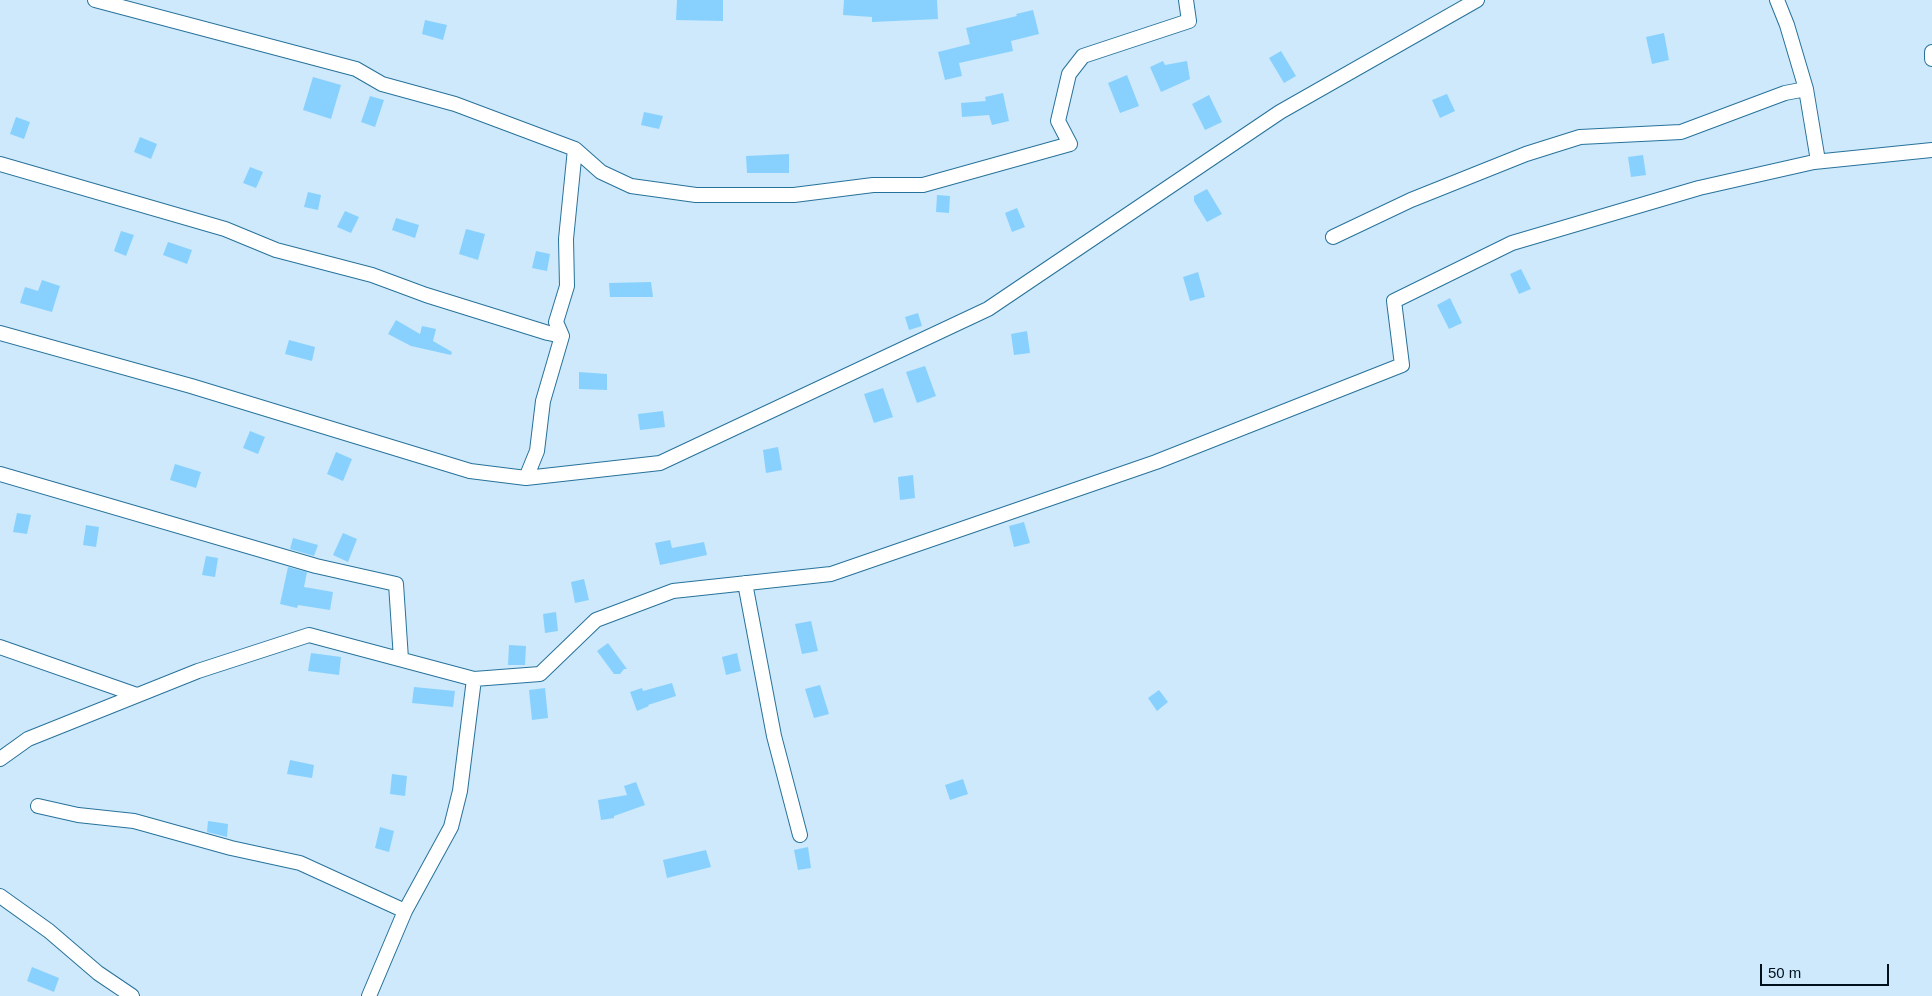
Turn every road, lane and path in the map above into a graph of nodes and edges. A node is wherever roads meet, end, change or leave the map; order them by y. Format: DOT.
graph roads {
  1 [pos="1186,0"];
  2 [pos="1477,0"];
  3 [pos="1777,0"];
  4 [pos="99,1"];
  5 [pos="1932,52"];
  6 [pos="1932,59"];
  7 [pos="1806,89"];
  8 [pos="575,149"];
  9 [pos="1932,150"];
  10 [pos="1818,161"];
  11 [pos="0,164"];
  12 [pos="1333,237"];
  13 [pos="0,332"];
  14 [pos="562,336"];
  15 [pos="0,474"];
  16 [pos="526,478"];
  17 [pos="745,583"];
  18 [pos="0,647"];
  19 [pos="401,660"];
  20 [pos="474,679"];
  21 [pos="137,695"];
  22 [pos="0,759"];
  23 [pos="38,806"];
  24 [pos="800,835"];
  25 [pos="0,896"];
  26 [pos="405,911"];
  27 [pos="132,996"];
  28 [pos="369,996"];
  1 -- 8 [label="street"];
  2 -- 16 [label="street"];
  3 -- 7 [label="street"];
  4 -- 8 [label="street"];
  5 -- 6 [label="street"];
  7 -- 10 [label="street"];
  7 -- 12 [label="street"];
  8 -- 14 [label="street"];
  9 -- 10 [label="street"];
  10 -- 17 [label="street"];
  11 -- 14 [label="street"];
  13 -- 16 [label="street"];
  14 -- 16 [label="street"];
  15 -- 19 [label="street"];
  17 -- 20 [label="street"];
  17 -- 24 [label="street"];
  18 -- 21 [label="street"];
  19 -- 20 [label="street"];
  19 -- 21 [label="street"];
  20 -- 26 [label="street"];
  21 -- 22 [label="street"];
  23 -- 26 [label="street"];
  25 -- 27 [label="street"];
  26 -- 28 [label="street"];
}
